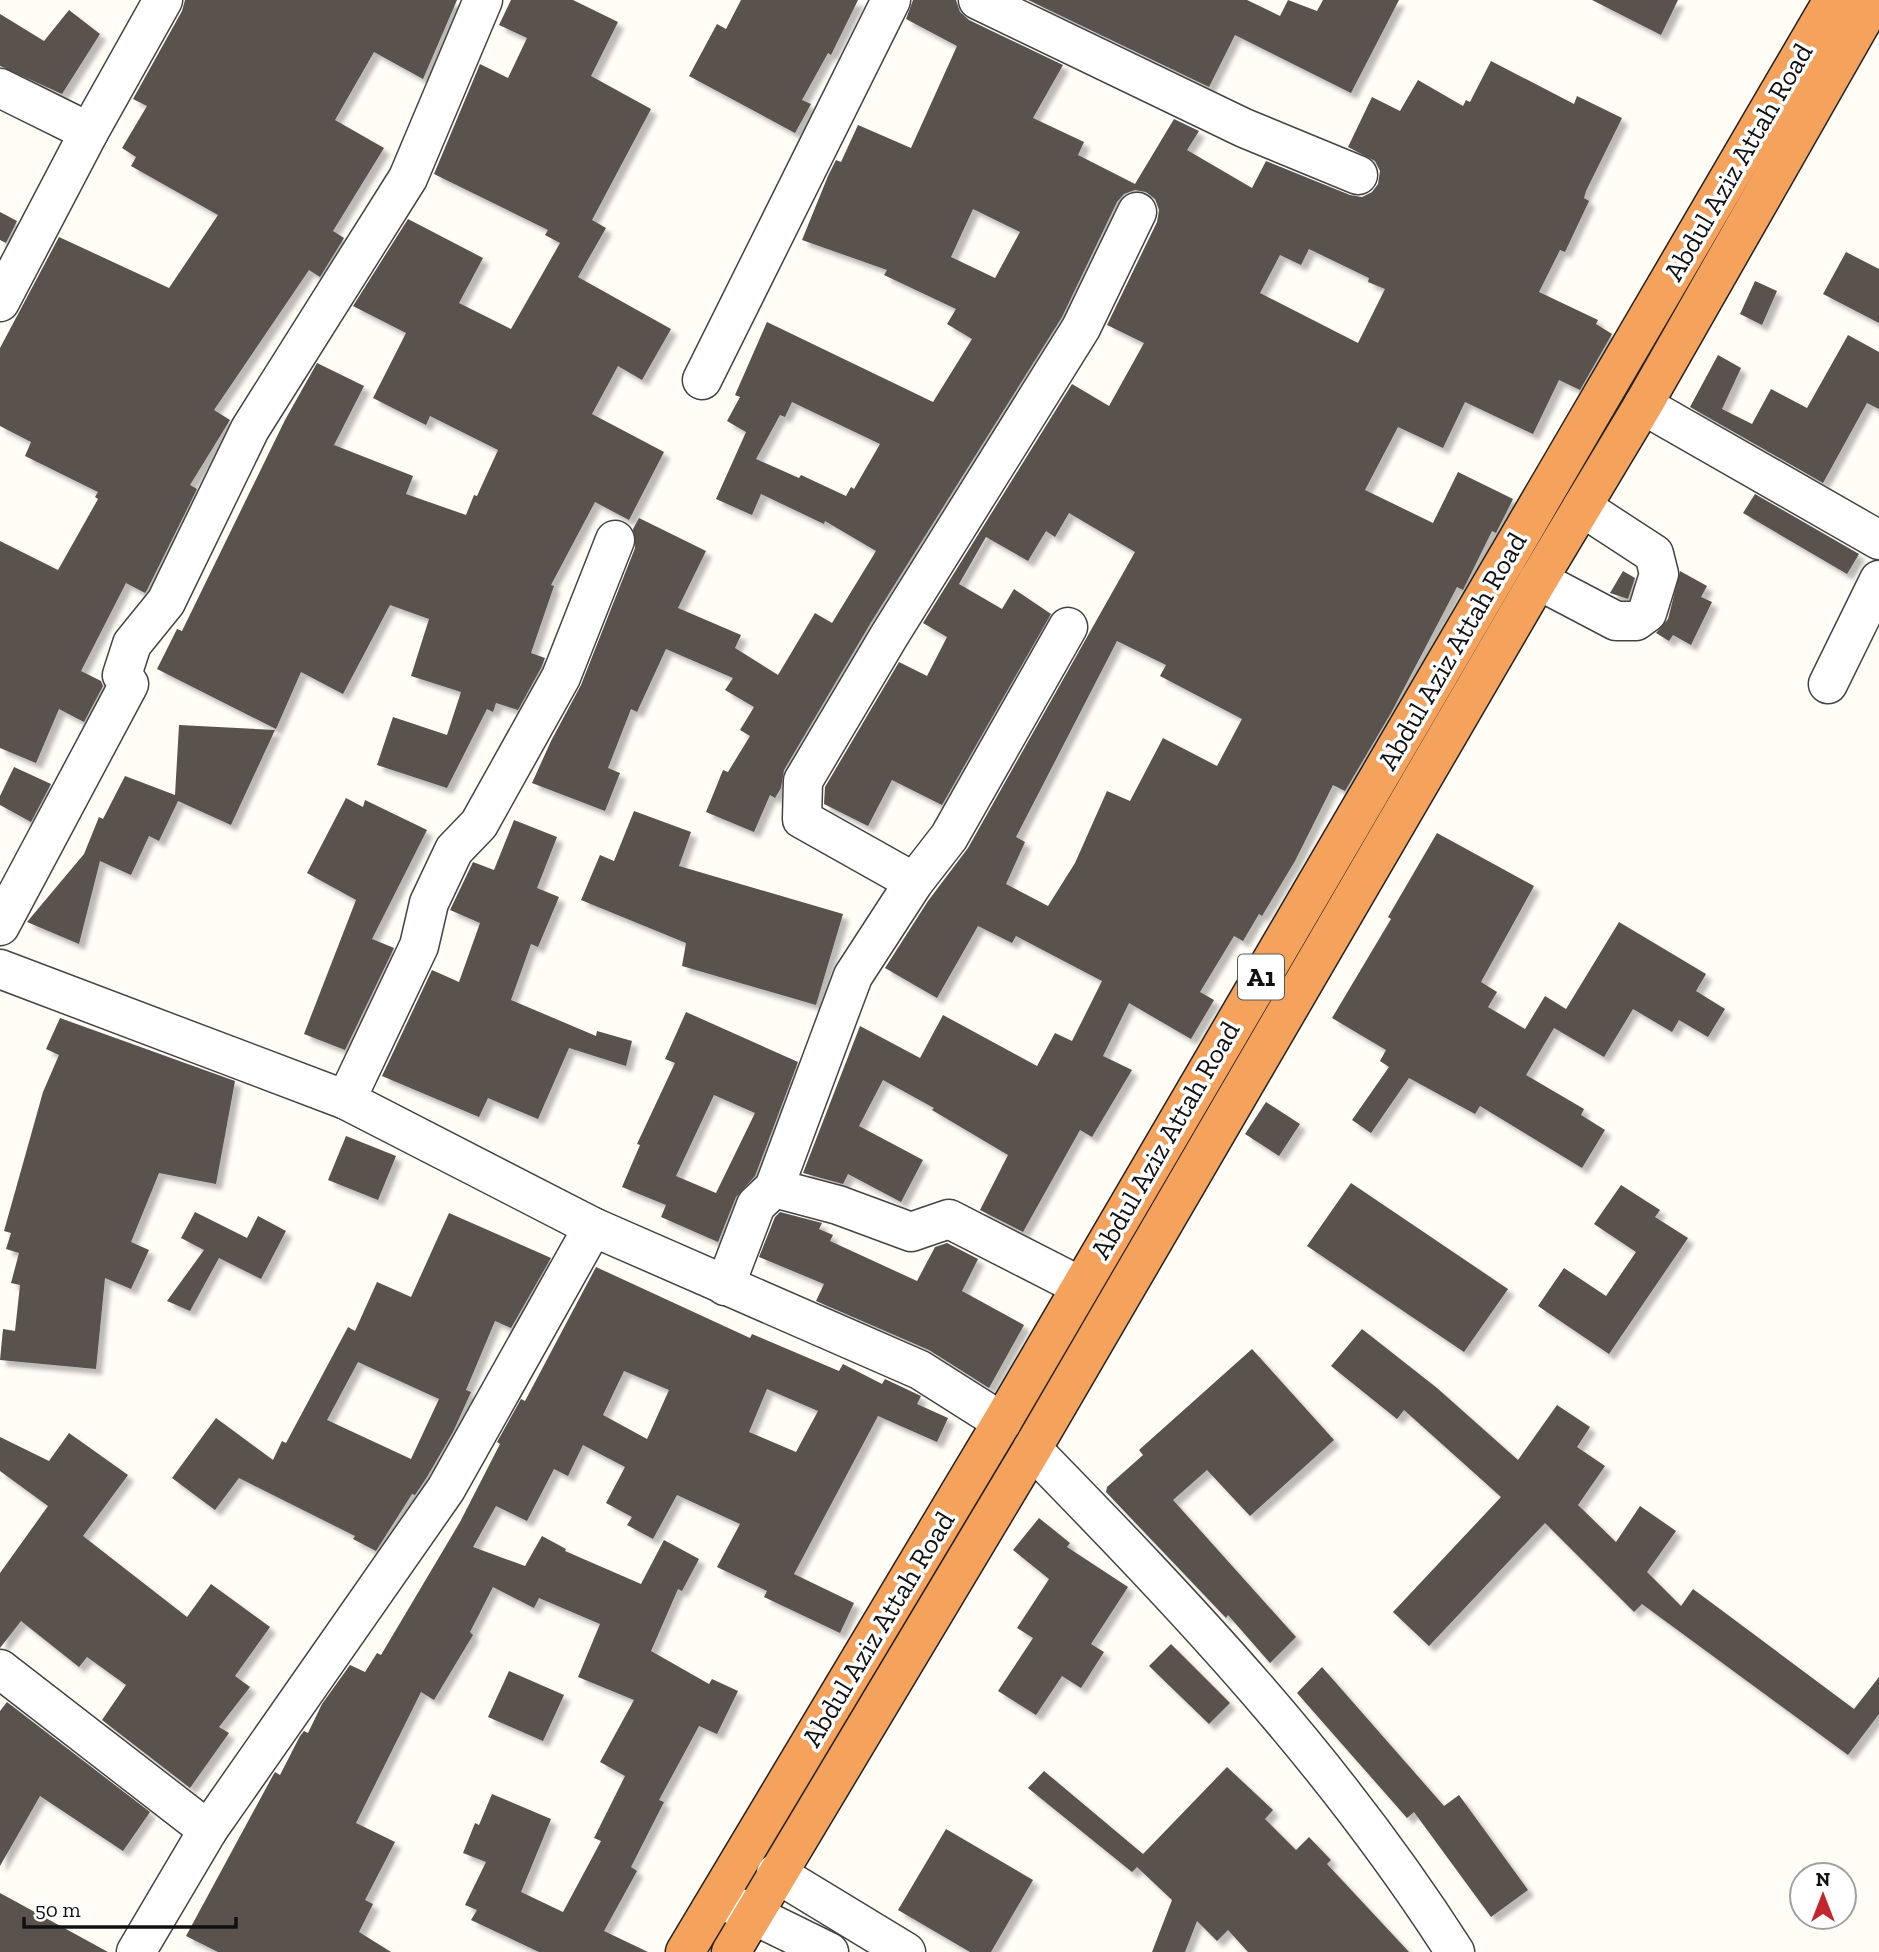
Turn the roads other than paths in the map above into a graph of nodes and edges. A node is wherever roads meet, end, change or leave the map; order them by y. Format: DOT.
graph roads {
  1 [pos="483,0"];
  2 [pos="891,0"];
  3 [pos="978,0"];
  4 [pos="1833,0"];
  5 [pos="1874,0"];
  6 [pos="159,1"];
  7 [pos="0,88"];
  8 [pos="89,132"];
  9 [pos="1359,175"];
  10 [pos="1137,212"];
  11 [pos="0,302"];
  12 [pos="702,380"];
  13 [pos="1643,405"];
  14 [pos="1581,507"];
  15 [pos="615,540"];
  16 [pos="1879,540"];
  17 [pos="1538,580"];
  18 [pos="1879,580"];
  19 [pos="1068,627"];
  20 [pos="1828,684"];
  21 [pos="914,882"];
  22 [pos="0,926"];
  23 [pos="0,969"];
  24 [pos="346,1100"];
  25 [pos="774,1188"];
  26 [pos="593,1227"];
  27 [pos="725,1286"];
  28 [pos="1080,1286"];
  29 [pos="1002,1422"];
  30 [pos="1032,1449"];
  31 [pos="0,1670"];
  32 [pos="208,1830"];
  33 [pos="776,1873"];
  34 [pos="718,1897"];
  35 [pos="752,1915"];
  36 [pos="136,1952"];
  37 [pos="685,1952"];
  38 [pos="731,1952"];
  39 [pos="829,1952"];
  40 [pos="906,1952"];
  41 [pos="1455,1952"];
  1 -- 22 [label="street"];
  2 -- 12 [label="street"];
  3 -- 9 [label="street"];
  4 -- 28 [label="highway, Abdul Aziz Attah Road / A1"];
  5 -- 13 [label="highway, Abdul Aziz Attah Road / A1"];
  6 -- 8 [label="street"];
  7 -- 8 [label="street"];
  8 -- 11 [label="street"];
  10 -- 21 [label="street"];
  13 -- 14 [label="highway, Abdul Aziz Attah Road / A1"];
  13 -- 16 [label="street"];
  14 -- 17 [label="highway, Abdul Aziz Attah Road / A1"];
  14 -- 17 [label="street"];
  15 -- 24 [label="street"];
  17 -- 30 [label="highway, Abdul Aziz Attah Road / A1"];
  18 -- 20 [label="street"];
  19 -- 21 [label="street"];
  21 -- 25 [label="street"];
  23 -- 24 [label="street"];
  24 -- 26 [label="street"];
  25 -- 27 [label="street"];
  25 -- 28 [label="street"];
  26 -- 27 [label="street"];
  26 -- 32 [label="street"];
  27 -- 29 [label="street"];
  28 -- 29 [label="highway, Abdul Aziz Attah Road / A1"];
  29 -- 34 [label="highway, Abdul Aziz Attah Road / A1"];
  30 -- 33 [label="highway, Abdul Aziz Attah Road / A1"];
  30 -- 41 [label="street"];
  31 -- 32 [label="street"];
  32 -- 36 [label="street"];
  33 -- 35 [label="highway, Abdul Aziz Attah Road / A1"];
  33 -- 40 [label="street"];
  34 -- 35 [label="street"];
  34 -- 37 [label="highway, Abdul Aziz Attah Road / A1"];
  35 -- 38 [label="highway, Abdul Aziz Attah Road / A1"];
  35 -- 39 [label="street"];
}
